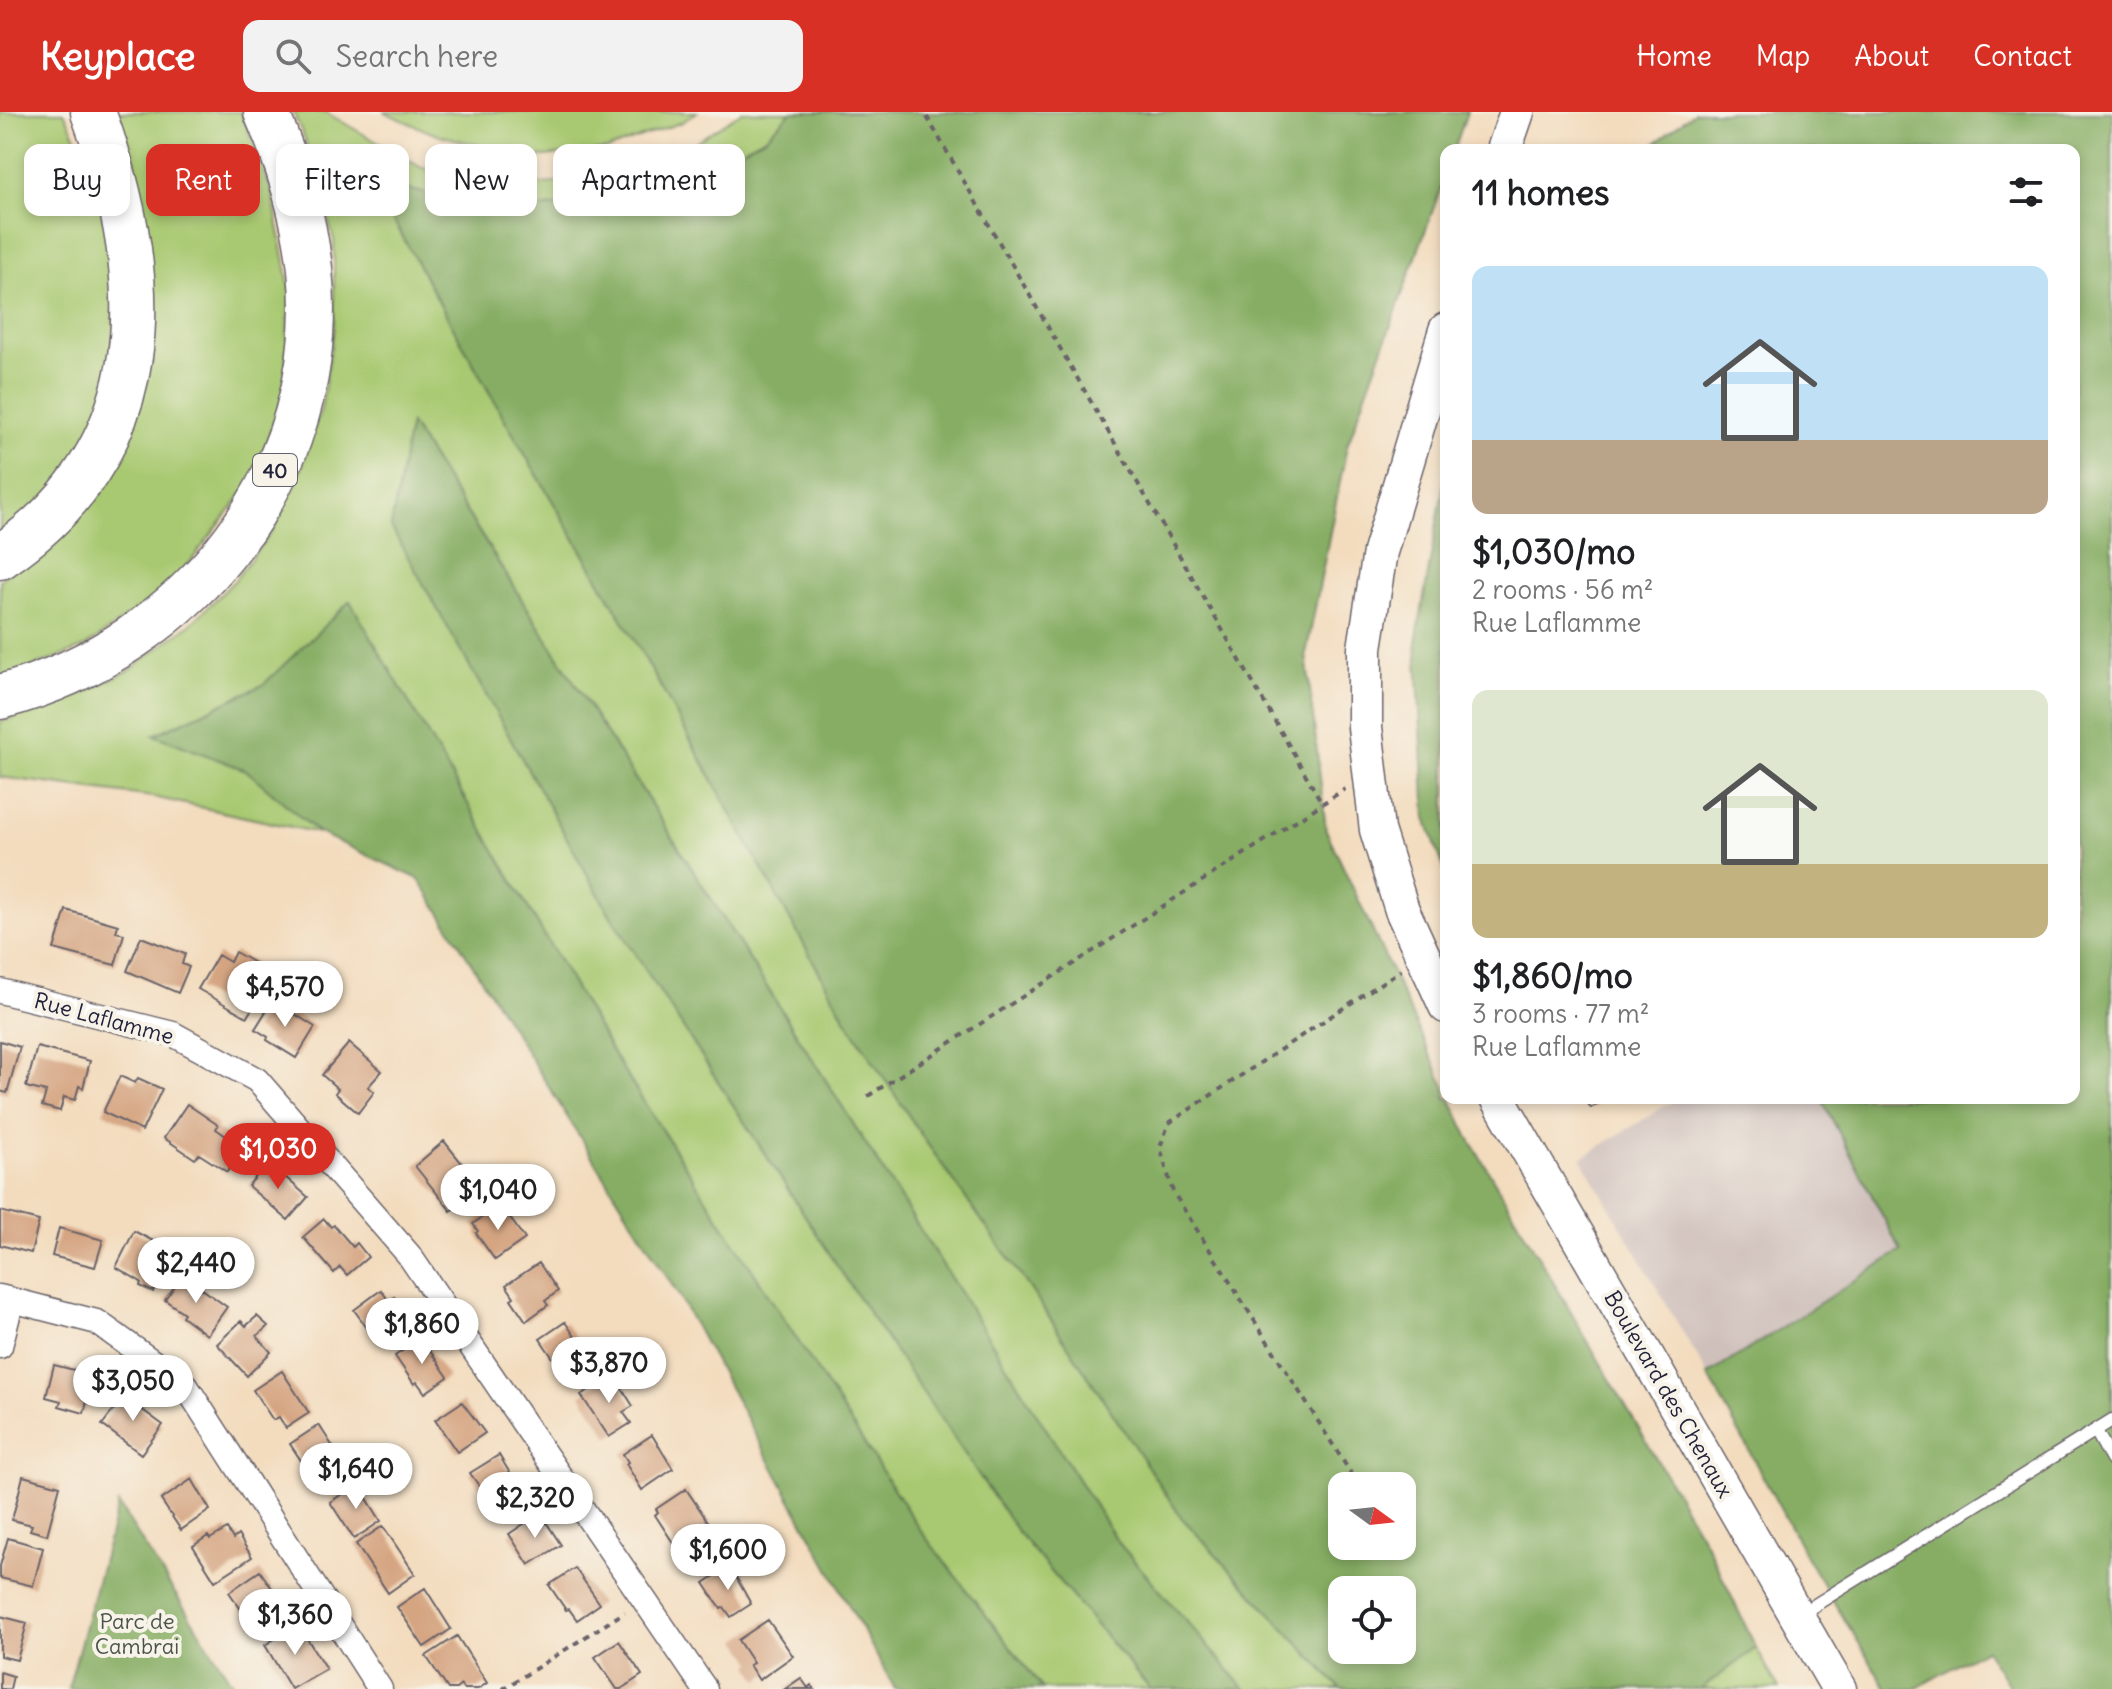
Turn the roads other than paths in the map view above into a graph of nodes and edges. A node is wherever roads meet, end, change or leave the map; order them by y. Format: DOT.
graph roads {
  1 [pos="93,112"];
  2 [pos="266,112"];
  3 [pos="1517,112"];
  4 [pos="1506,144"];
  5 [pos="1440,350"];
  6 [pos="0,557"];
  7 [pos="0,697"];
  8 [pos="0,991"];
  9 [pos="1440,993"];
  10 [pos="1501,1104"];
  11 [pos="6,1299"];
  12 [pos="0,1346"];
  13 [pos="2112,1420"];
  14 [pos="2096,1431"];
  15 [pos="2112,1460"];
  16 [pos="1797,1616"];
  17 [pos="380,1689"];
  18 [pos="705,1689"];
  19 [pos="1839,1689"];
  1 -- 6 [label="highway"];
  2 -- 7 [label="highway, 40"];
  3 -- 4 [label="main road"];
  5 -- 9 [label="main road"];
  8 -- 18 [label="street, Rue Laflamme"];
  10 -- 16 [label="main road, Boulevard des Chenaux"];
  11 -- 12 [label="street"];
  11 -- 17 [label="street"];
  13 -- 14 [label="lane"];
  14 -- 15 [label="lane"];
  14 -- 16 [label="lane"];
  16 -- 19 [label="main road, Boulevard des Chenaux"];
}
